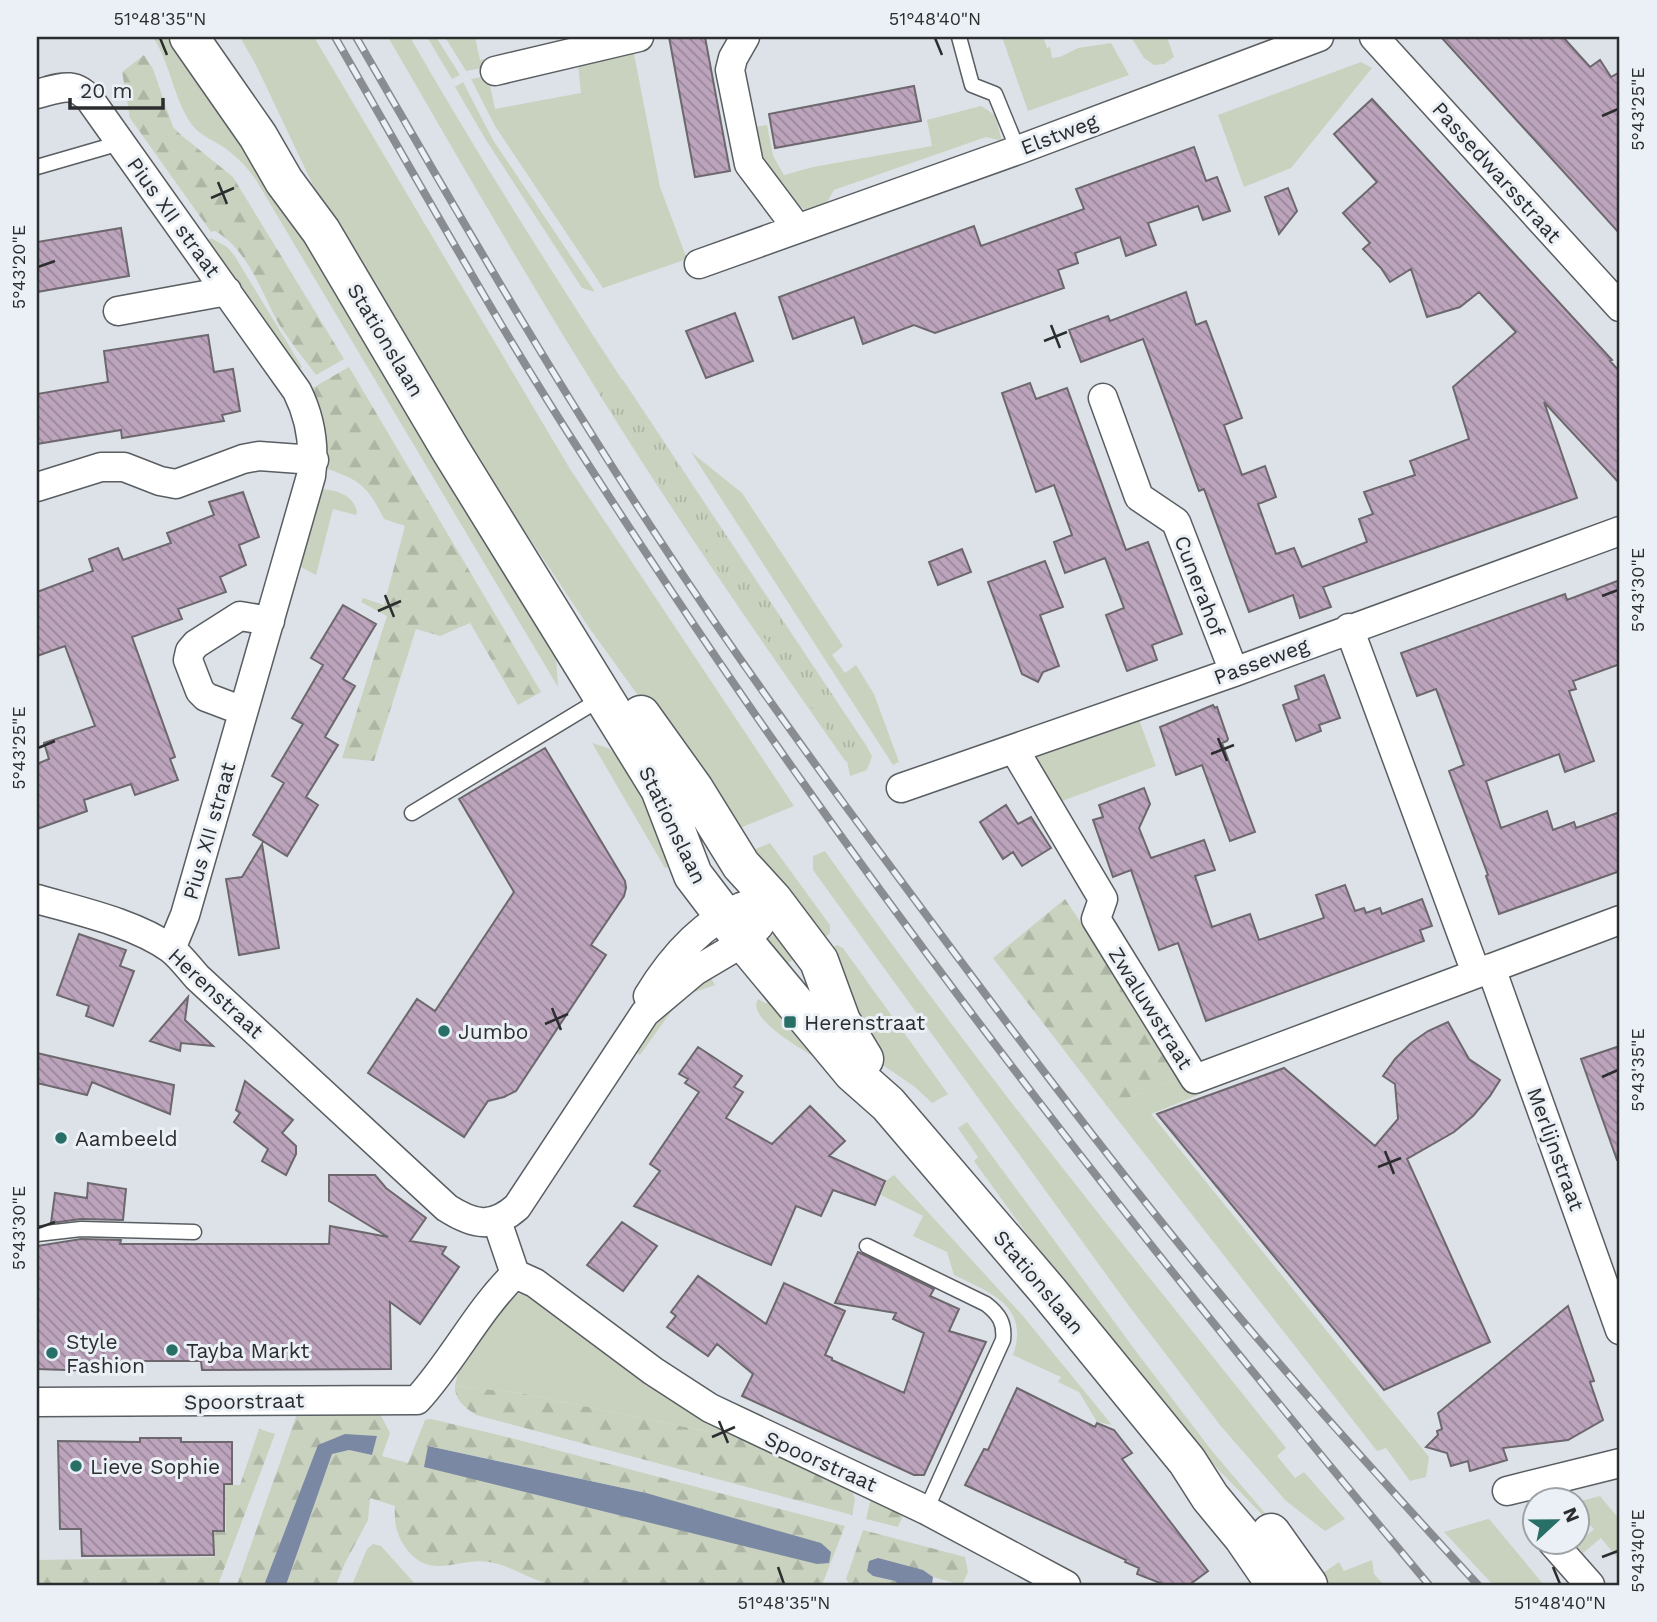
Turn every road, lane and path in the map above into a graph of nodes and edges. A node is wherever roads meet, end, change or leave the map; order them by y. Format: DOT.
graph roads {
  1 [pos="189,37"];
  2 [pos="217,37"];
  3 [pos="639,37"];
  4 [pos="744,37"];
  5 [pos="959,37"];
  6 [pos="1319,37"];
  7 [pos="1374,37"];
  8 [pos="495,71"];
  9 [pos="37,94"];
  10 [pos="120,143"];
  11 [pos="1018,150"];
  12 [pos="37,167"];
  13 [pos="797,228"];
  14 [pos="321,231"];
  15 [pos="699,264"];
  16 [pos="227,291"];
  17 [pos="1620,307"];
  18 [pos="118,311"];
  19 [pos="1103,398"];
  20 [pos="450,449"];
  21 [pos="314,460"];
  22 [pos="37,487"];
  23 [pos="1620,531"];
  24 [pos="270,621"];
  25 [pos="1349,628"];
  26 [pos="1234,672"];
  27 [pos="602,698"];
  28 [pos="243,711"];
  29 [pos="1014,749"];
  30 [pos="901,788"];
  31 [pos="411,813"];
  32 [pos="37,899"];
  33 [pos="773,900"];
  34 [pos="1620,920"];
  35 [pos="734,929"];
  36 [pos="171,949"];
  37 [pos="1484,971"];
  38 [pos="888,1104"];
  39 [pos="497,1221"];
  40 [pos="194,1231"];
  41 [pos="37,1234"];
  42 [pos="867,1246"];
  43 [pos="515,1274"];
  44 [pos="1620,1330"];
  45 [pos="37,1402"];
  46 [pos="1187,1461"];
  47 [pos="1620,1463"];
  48 [pos="1544,1486"];
  49 [pos="926,1510"];
  50 [pos="1564,1556"];
  51 [pos="1066,1585"];
  52 [pos="1276,1585"];
  53 [pos="1308,1585"];
  54 [pos="1590,1585"];
  1 -- 14 [label="street, Stationslaan"];
  2 -- 14 [label="street, Stationslaan"];
  3 -- 8 [label="street"];
  4 -- 13 [label="street"];
  5 -- 11 [label="lane"];
  6 -- 11 [label="street, Elstweg"];
  7 -- 17 [label="street, Passedwarsstraat"];
  9 -- 10 [label="street, Pius XII straat"];
  10 -- 12 [label="lane, Pius XII straat"];
  10 -- 16 [label="street, Pius XII straat"];
  11 -- 13 [label="street, Elstweg"];
  13 -- 15 [label="street, Elstweg"];
  14 -- 20 [label="street, Stationslaan"];
  16 -- 18 [label="street, Pius XII straat"];
  16 -- 21 [label="street, Pius XII straat"];
  19 -- 26 [label="street, Cunerahof"];
  20 -- 27 [label="street, Stationslaan"];
  20 -- 33 [label="street, Stationslaan"];
  21 -- 22 [label="street"];
  21 -- 24 [label="street, Pius XII straat"];
  23 -- 25 [label="street, Passeweg"];
  24 -- 28 [label="street, Pius XII straat"];
  24 -- 28 [label="street"];
  25 -- 26 [label="street, Passeweg"];
  25 -- 37 [label="street"];
  26 -- 29 [label="street, Passeweg"];
  27 -- 31 [label="lane"];
  27 -- 35 [label="street, Stationslaan"];
  28 -- 36 [label="street, Pius XII straat"];
  29 -- 30 [label="street, Passeweg"];
  29 -- 37 [label="street, Zwaluwstraat"];
  32 -- 36 [label="street, Herenstraat"];
  33 -- 35 [label="street"];
  33 -- 38 [label="street, Stationslaan"];
  34 -- 37 [label="street, Zwaluwstraat"];
  35 -- 38 [label="street, Stationslaan"];
  35 -- 39 [label="street"];
  36 -- 39 [label="street, Herenstraat"];
  37 -- 44 [label="street, Merlijnstraat"];
  38 -- 46 [label="street, Stationslaan"];
  39 -- 43 [label="street"];
  40 -- 41 [label="lane"];
  42 -- 49 [label="lane"];
  43 -- 45 [label="street, Spoorstraat"];
  43 -- 49 [label="street, Spoorstraat"];
  46 -- 52 [label="street, Stationslaan"];
  46 -- 53 [label="street, Stationslaan"];
  47 -- 48 [label="street"];
  49 -- 51 [label="street, Spoorstraat"];
  50 -- 54 [label="street"];
}
